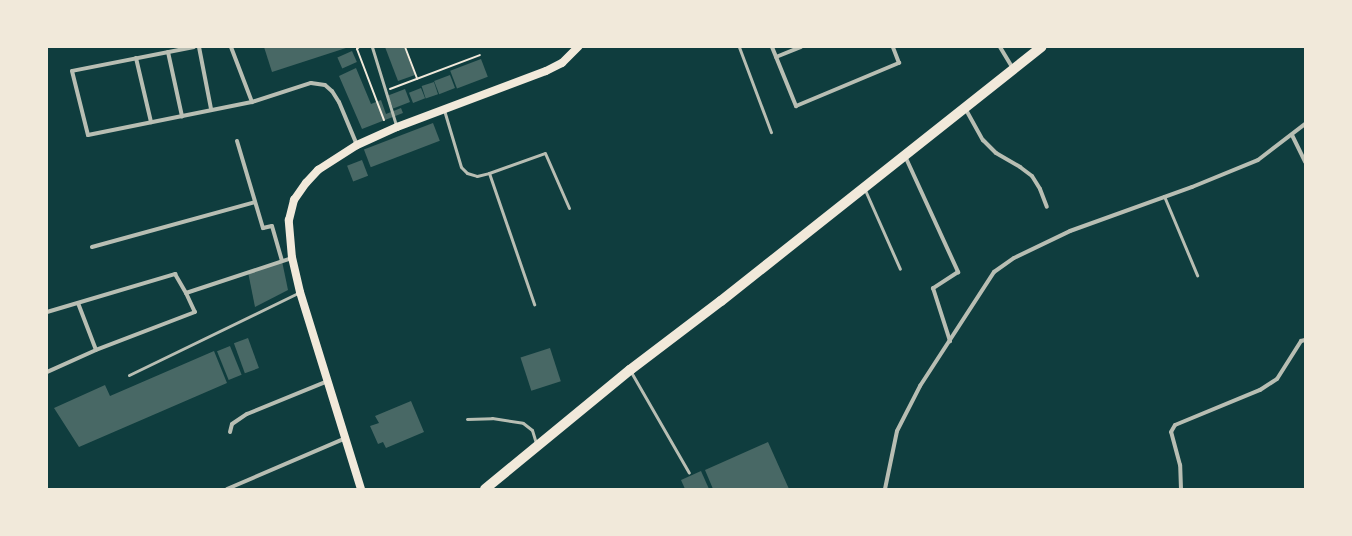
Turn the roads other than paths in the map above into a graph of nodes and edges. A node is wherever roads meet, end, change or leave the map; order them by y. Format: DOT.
graph roads {
  1 [pos="194,47"];
  2 [pos="199,47"];
  3 [pos="231,47"];
  4 [pos="372,47"];
  5 [pos="578,47"];
  6 [pos="739,47"];
  7 [pos="772,47"];
  8 [pos="801,47"];
  9 [pos="893,47"];
  10 [pos="1000,47"];
  11 [pos="1041,47"];
  12 [pos="168,52"];
  13 [pos="776,57"];
  14 [pos="136,58"];
  15 [pos="1013,69"];
  16 [pos="252,102"];
  17 [pos="965,108"];
  18 [pos="211,109"];
  19 [pos="443,109"];
  20 [pos="182,116"];
  21 [pos="151,122"];
  22 [pos="1305,124"];
  23 [pos="397,126"];
  24 [pos="771,132"];
  25 [pos="1292,134"];
  26 [pos="237,141"];
  27 [pos="357,145"];
  28 [pos="905,155"];
  29 [pos="1305,162"];
  30 [pos="489,173"];
  31 [pos="864,188"];
  32 [pos="1164,196"];
  33 [pos="255,202"];
  34 [pos="1047,207"];
  35 [pos="569,208"];
  36 [pos="92,247"];
  37 [pos="292,258"];
  38 [pos="282,261"];
  39 [pos="900,269"];
  40 [pos="1197,275"];
  41 [pos="300,292"];
  42 [pos="186,293"];
  43 [pos="78,303"];
  44 [pos="534,304"];
  45 [pos="47,312"];
  46 [pos="1305,340"];
  47 [pos="950,341"];
  48 [pos="96,350"];
  49 [pos="630,370"];
  50 [pos="47,372"];
  51 [pos="128,375"];
  52 [pos="328,381"];
  53 [pos="467,419"];
  54 [pos="230,432"];
  55 [pos="346,438"];
  56 [pos="537,447"];
  57 [pos="688,473"];
  58 [pos="227,489"];
  59 [pos="361,489"];
  60 [pos="485,489"];
  61 [pos="885,489"];
  62 [pos="1181,489"];
  1 -- 12 [label="street"];
  2 -- 18 [label="street"];
  3 -- 16 [label="street"];
  4 -- 23 [label="lane"];
  5 -- 19 [label="main road"];
  6 -- 24 [label="lane"];
  7 -- 13 [label="street"];
  8 -- 13 [label="street"];
  9 -- 13 [label="street"];
  10 -- 15 [label="street"];
  11 -- 15 [label="main road"];
  12 -- 14 [label="street"];
  12 -- 20 [label="street"];
  14 -- 21 [label="street"];
  14 -- 21 [label="street"];
  15 -- 17 [label="main road"];
  16 -- 18 [label="street"];
  16 -- 27 [label="street"];
  17 -- 28 [label="main road"];
  17 -- 34 [label="street"];
  18 -- 20 [label="street"];
  19 -- 23 [label="main road"];
  19 -- 30 [label="lane"];
  20 -- 21 [label="street"];
  22 -- 25 [label="street"];
  23 -- 27 [label="main road"];
  25 -- 29 [label="street"];
  25 -- 32 [label="street"];
  26 -- 33 [label="street"];
  27 -- 37 [label="main road"];
  28 -- 31 [label="main road"];
  28 -- 47 [label="street"];
  30 -- 35 [label="lane"];
  30 -- 44 [label="lane"];
  31 -- 39 [label="lane"];
  31 -- 49 [label="main road"];
  32 -- 40 [label="lane"];
  32 -- 47 [label="street"];
  33 -- 36 [label="street"];
  33 -- 38 [label="street"];
  37 -- 38 [label="street"];
  37 -- 41 [label="main road"];
  38 -- 42 [label="street"];
  41 -- 51 [label="lane"];
  41 -- 52 [label="main road"];
  42 -- 43 [label="street"];
  42 -- 48 [label="street"];
  43 -- 45 [label="street"];
  43 -- 48 [label="street"];
  46 -- 62 [label="street"];
  47 -- 61 [label="street"];
  48 -- 50 [label="street"];
  49 -- 56 [label="main road"];
  49 -- 57 [label="lane"];
  52 -- 54 [label="street"];
  52 -- 55 [label="main road"];
  53 -- 56 [label="lane"];
  55 -- 58 [label="street"];
  55 -- 59 [label="main road"];
  56 -- 60 [label="main road"];
}
